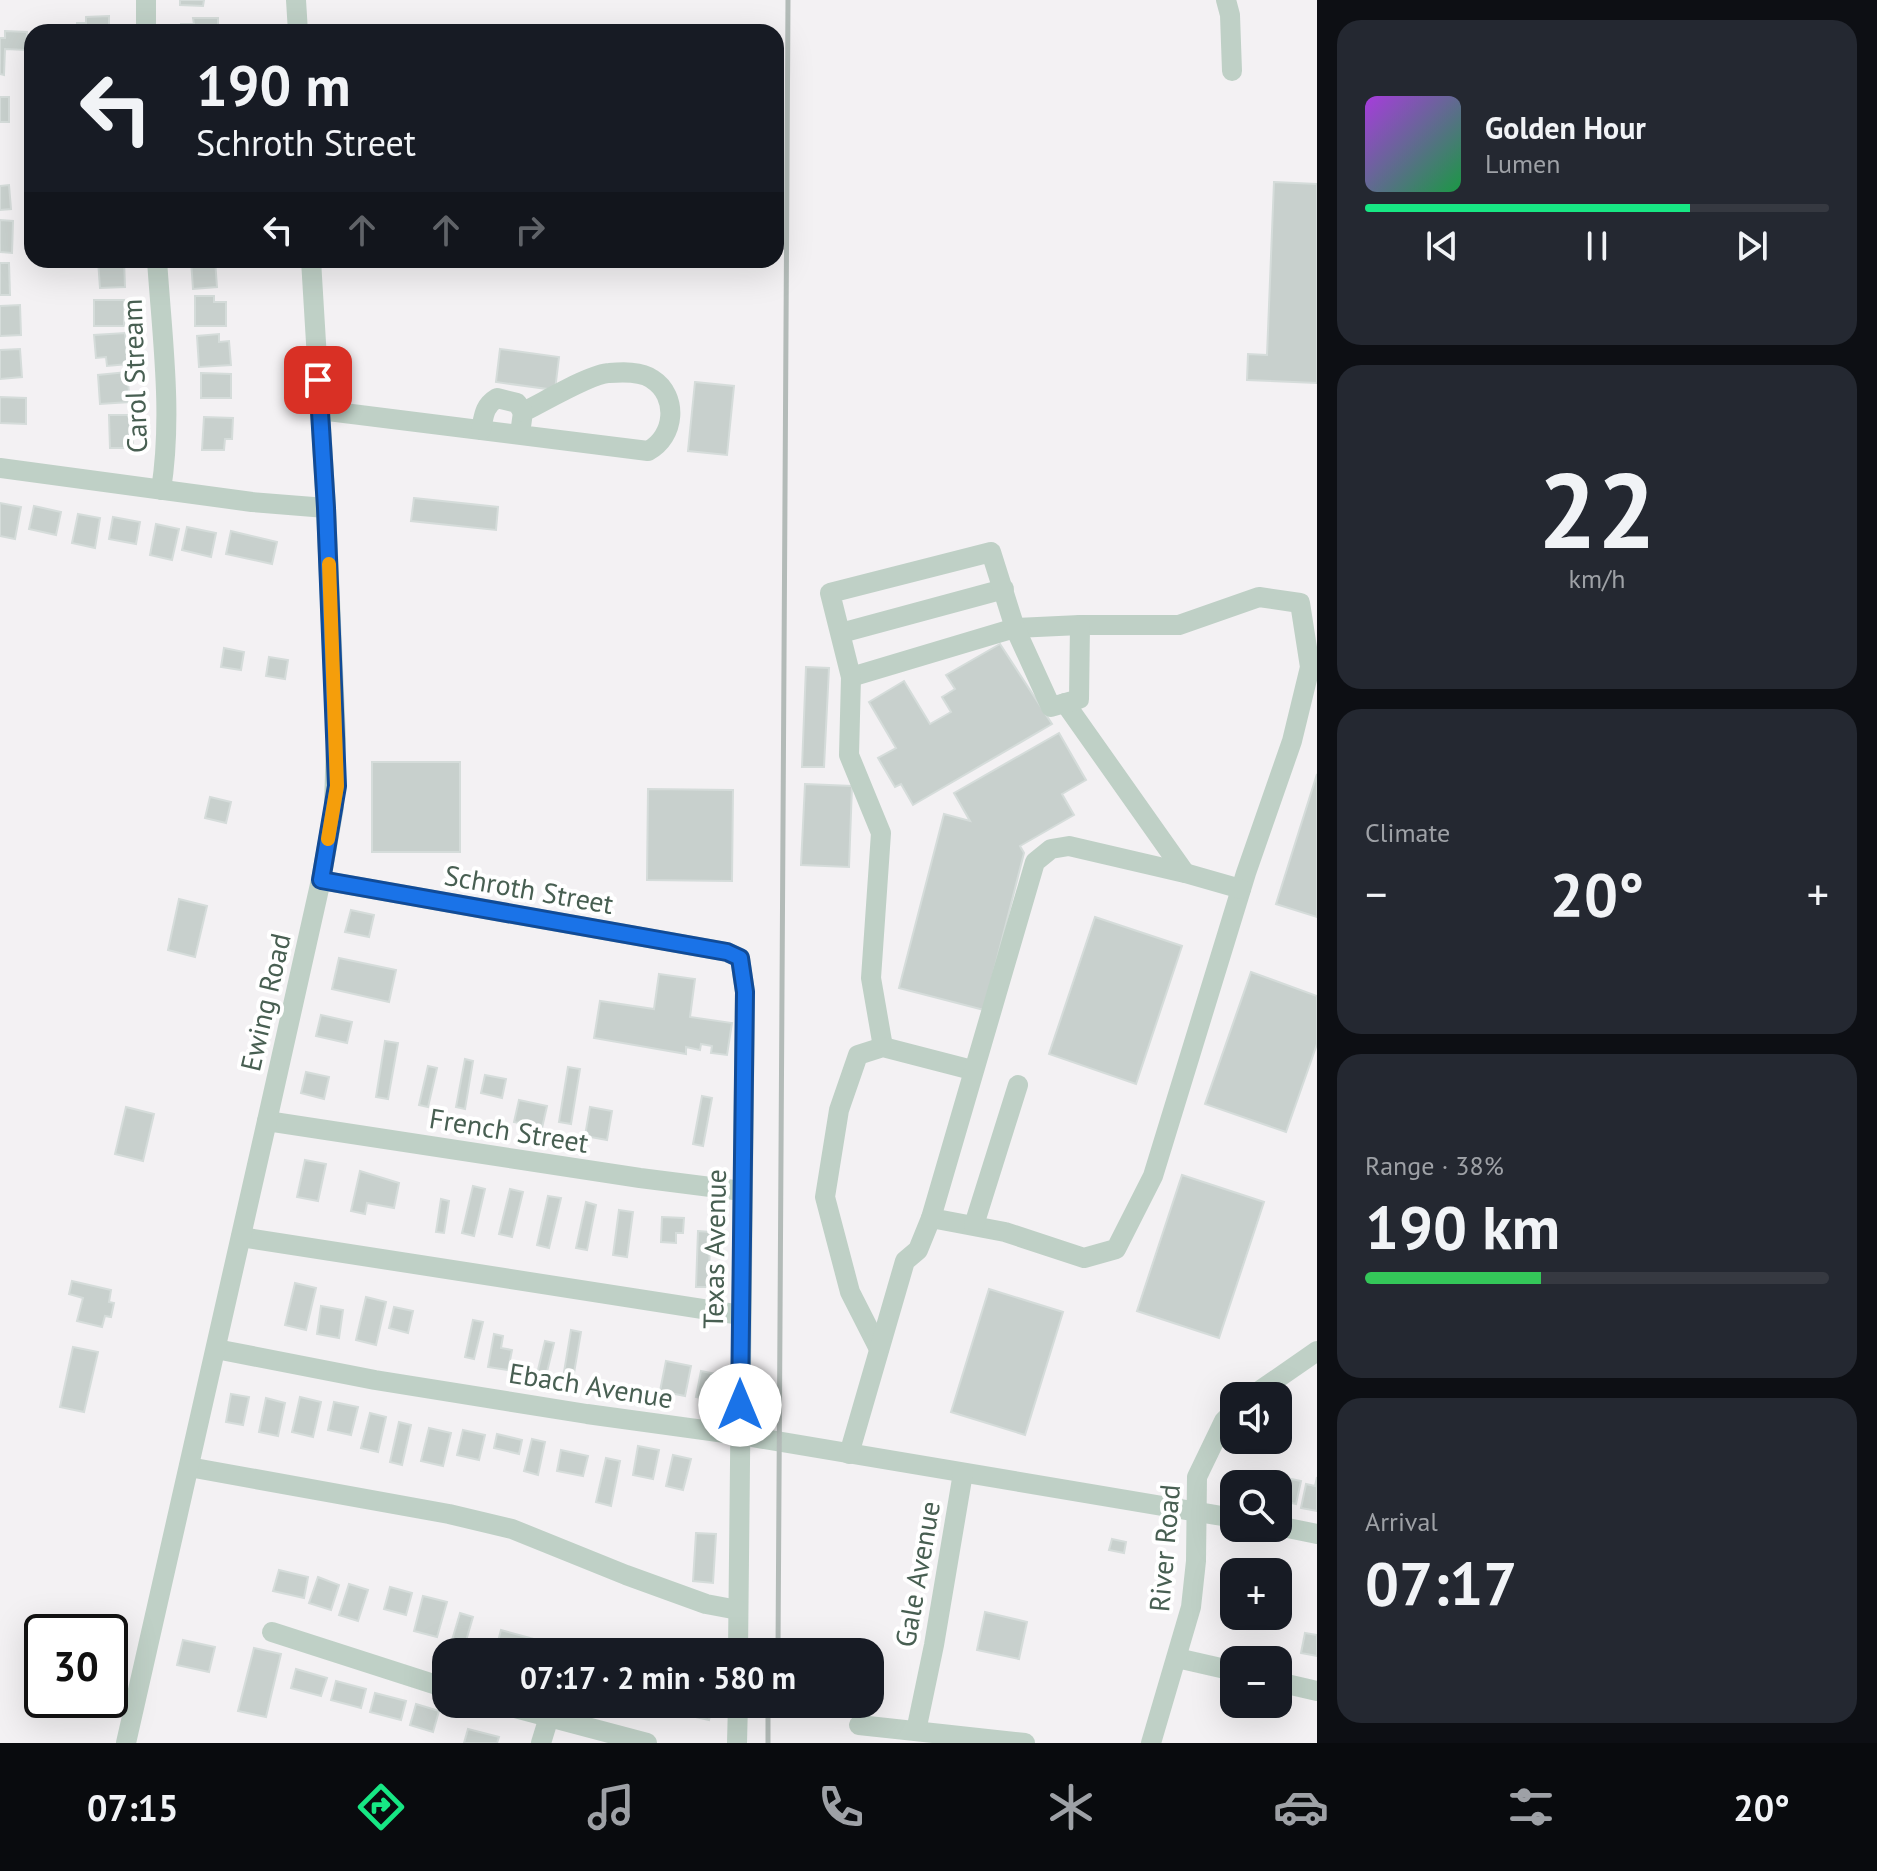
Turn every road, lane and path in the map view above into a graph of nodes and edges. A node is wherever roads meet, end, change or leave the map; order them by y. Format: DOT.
graph roads {
  1 [pos="146,0"];
  2 [pos="296,0"];
  3 [pos="1226,0"];
  4 [pos="146,24"];
  5 [pos="298,24"];
  6 [pos="1232,71"];
  7 [pos="157,268"];
  8 [pos="311,268"];
  9 [pos="320,410"];
  10 [pos="523,412"];
  11 [pos="481,430"];
  12 [pos="520,434"];
  13 [pos="0,468"];
  14 [pos="161,490"];
  15 [pos="326,508"];
  16 [pos="1004,589"];
  17 [pos="1080,625"];
  18 [pos="1015,628"];
  19 [pos="841,633"];
  20 [pos="1314,667"];
  21 [pos="851,677"];
  22 [pos="1065,703"];
  23 [pos="1185,873"];
  24 [pos="321,880"];
  25 [pos="1241,889"];
  26 [pos="727,952"];
  27 [pos="883,1047"];
  28 [pos="972,1070"];
  29 [pos="1018,1085"];
  30 [pos="267,1121"];
  31 [pos="742,1191"];
  32 [pos="931,1218"];
  33 [pos="974,1225"];
  34 [pos="241,1237"];
  35 [pos="741,1315"];
  36 [pos="216,1349"];
  37 [pos="879,1349"];
  38 [pos="1317,1351"];
  39 [pos="1272,1382"];
  40 [pos="1220,1429"];
  41 [pos="740,1435"];
  42 [pos="849,1454"];
  43 [pos="189,1467"];
  44 [pos="963,1473"];
  45 [pos="1195,1511"];
  46 [pos="1220,1515"];
  47 [pos="1292,1529"];
  48 [pos="1317,1534"];
  49 [pos="738,1610"];
  50 [pos="272,1632"];
  51 [pos="738,1638"];
  52 [pos="1177,1658"];
  53 [pos="1220,1668"];
  54 [pos="432,1683"];
  55 [pos="1292,1685"];
  56 [pos="1317,1691"];
  57 [pos="549,1718"];
  58 [pos="553,1718"];
  59 [pos="738,1718"];
  60 [pos="859,1725"];
  61 [pos="916,1731"];
  62 [pos="126,1743"];
  63 [pos="541,1743"];
  64 [pos="647,1743"];
  65 [pos="737,1743"];
  66 [pos="1025,1743"];
  67 [pos="1151,1743"];
  1 -- 4 [label="street"];
  2 -- 5 [label="street"];
  3 -- 6 [label="street"];
  7 -- 14 [label="street, Carol Stream"];
  8 -- 9 [label="street, Ewing Road"];
  9 -- 11 [label="street"];
  9 -- 15 [label="street, Ewing Road"];
  10 -- 11 [label="street"];
  10 -- 12 [label="street"];
  10 -- 12 [label="street"];
  11 -- 12 [label="street"];
  13 -- 14 [label="street"];
  14 -- 15 [label="street"];
  15 -- 24 [label="street, Ewing Road"];
  16 -- 18 [label="street"];
  16 -- 19 [label="street"];
  16 -- 19 [label="street"];
  17 -- 18 [label="street"];
  17 -- 20 [label="street"];
  17 -- 22 [label="street"];
  18 -- 21 [label="street"];
  18 -- 22 [label="street"];
  19 -- 21 [label="street"];
  20 -- 25 [label="street"];
  21 -- 27 [label="street"];
  22 -- 23 [label="street"];
  23 -- 25 [label="street"];
  23 -- 28 [label="street"];
  24 -- 26 [label="street, Schroth Street"];
  24 -- 30 [label="street, Ewing Road"];
  25 -- 33 [label="street"];
  26 -- 31 [label="street, Texas Avenue"];
  27 -- 28 [label="street"];
  27 -- 37 [label="street"];
  28 -- 32 [label="street"];
  29 -- 33 [label="street"];
  30 -- 31 [label="street, French Street"];
  30 -- 34 [label="street, Ewing Road"];
  31 -- 35 [label="street, Texas Avenue"];
  32 -- 33 [label="street"];
  32 -- 37 [label="street"];
  34 -- 35 [label="street"];
  34 -- 36 [label="street, Ewing Road"];
  35 -- 41 [label="street, Texas Avenue"];
  36 -- 41 [label="street, Ebach Avenue"];
  36 -- 43 [label="street, Ewing Road"];
  37 -- 42 [label="street"];
  38 -- 39 [label="street"];
  40 -- 45 [label="street, River Road"];
  41 -- 42 [label="street, Ebach Avenue"];
  41 -- 49 [label="street, Texas Avenue"];
  42 -- 44 [label="street, Ebach Avenue"];
  43 -- 49 [label="street"];
  43 -- 62 [label="street, Ewing Road"];
  44 -- 45 [label="street, Ebach Avenue"];
  44 -- 61 [label="street, Gale Avenue"];
  45 -- 46 [label="street, Ebach Avenue"];
  45 -- 52 [label="street, River Road"];
  47 -- 48 [label="street"];
  49 -- 51 [label="street, Texas Avenue"];
  50 -- 54 [label="street"];
  52 -- 53 [label="street"];
  52 -- 67 [label="street, River Road"];
  55 -- 56 [label="street"];
  57 -- 63 [label="street"];
  58 -- 64 [label="street"];
  59 -- 65 [label="street"];
  60 -- 61 [label="street"];
  61 -- 66 [label="street"];
}
